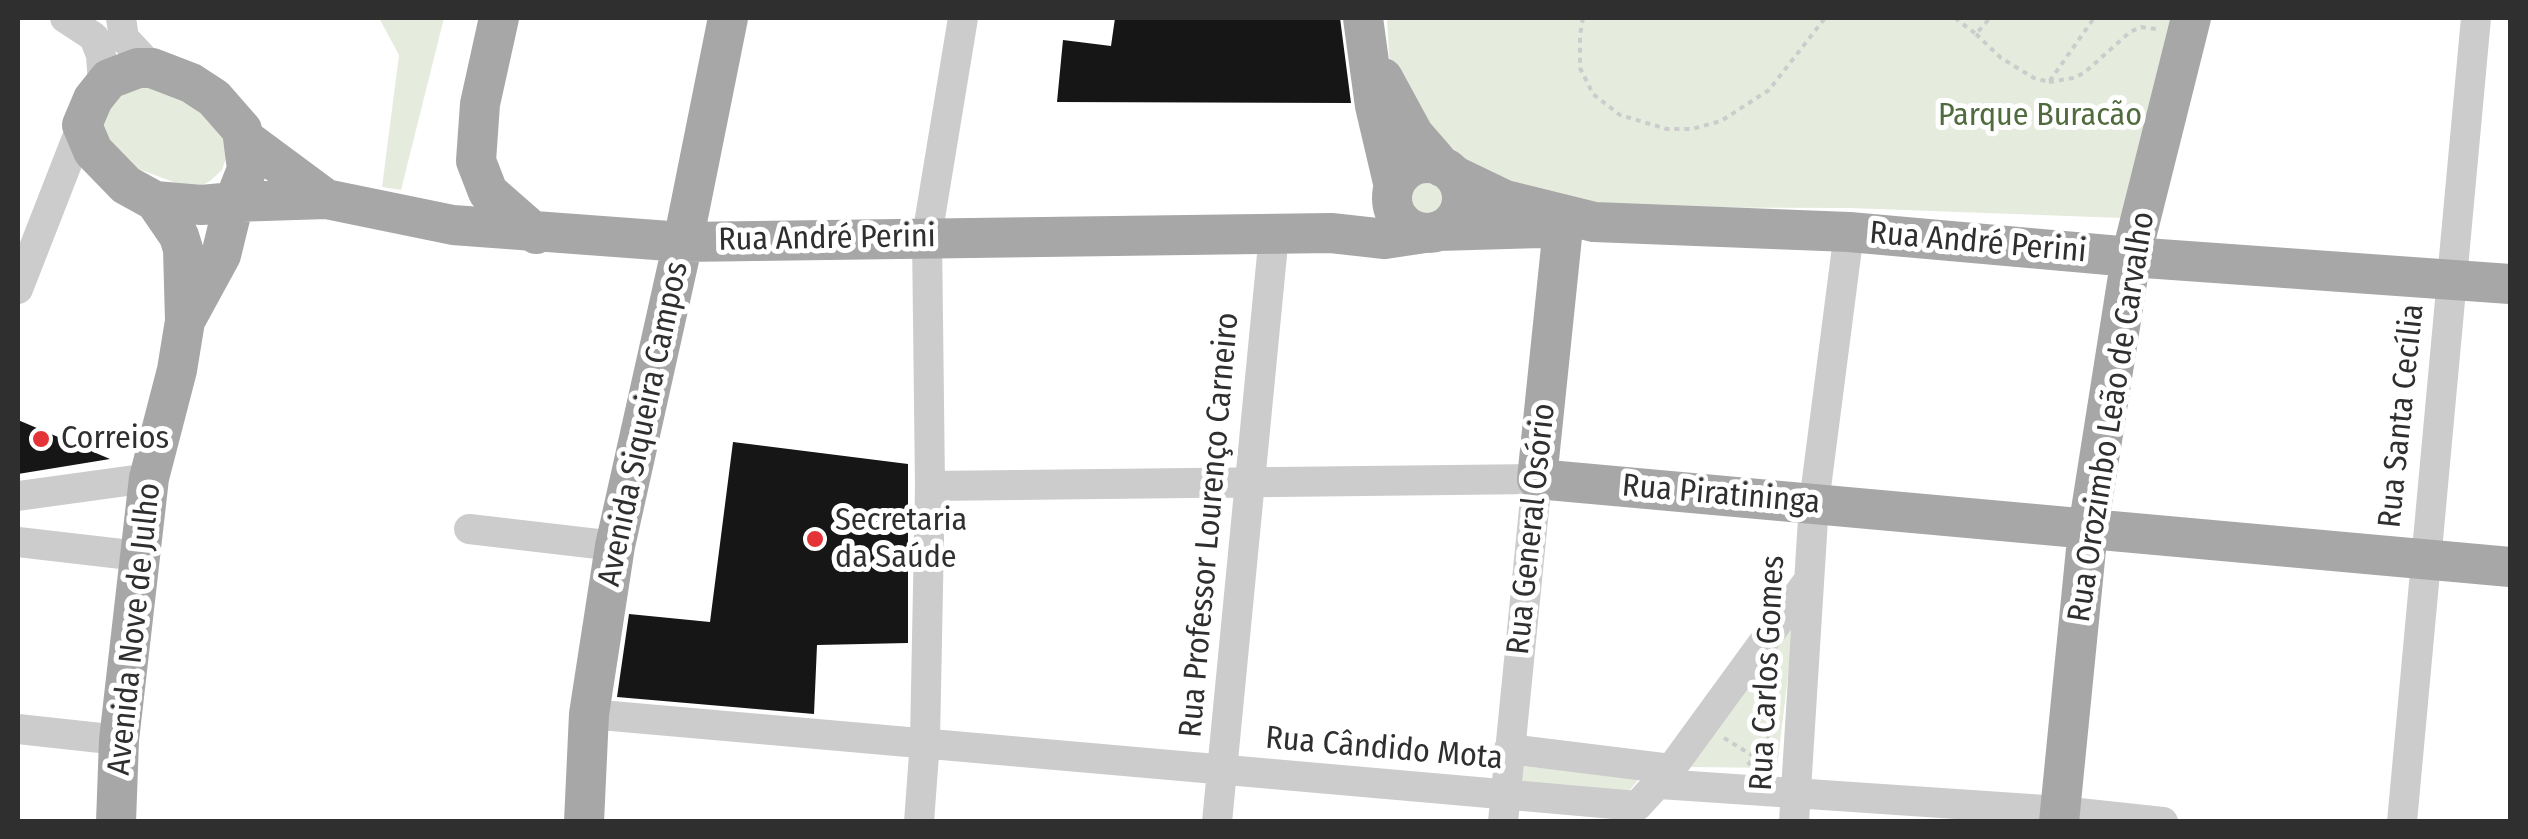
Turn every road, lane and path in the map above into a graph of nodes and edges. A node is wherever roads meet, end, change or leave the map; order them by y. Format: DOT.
graph roads {
  1 [pos="65,18"];
  2 [pos="122,18"];
  3 [pos="499,18"];
  4 [pos="728,18"];
  5 [pos="963,18"];
  6 [pos="1584,18"];
  7 [pos="1825,18"];
  8 [pos="1955,18"];
  9 [pos="1990,18"];
  10 [pos="2094,18"];
  11 [pos="2476,18"];
  12 [pos="2189,25"];
  13 [pos="1364,31"];
  14 [pos="1976,34"];
  15 [pos="152,68"];
  16 [pos="2049,82"];
  17 [pos="103,85"];
  18 [pos="82,126"];
  19 [pos="246,140"];
  20 [pos="1448,171"];
  21 [pos="1393,192"];
  22 [pos="326,200"];
  23 [pos="156,202"];
  24 [pos="234,202"];
  25 [pos="1432,232"];
  26 [pos="1849,232"];
  27 [pos="536,234"];
  28 [pos="1274,234"];
  29 [pos="1331,234"];
  30 [pos="927,236"];
  31 [pos="1562,237"];
  32 [pos="683,242"];
  33 [pos="25,250"];
  34 [pos="2131,257"];
  35 [pos="2451,281"];
  36 [pos="2510,284"];
  37 [pos="18,289"];
  38 [pos="186,321"];
  39 [pos="149,478"];
  40 [pos="1537,479"];
  41 [pos="1248,480"];
  42 [pos="930,486"];
  43 [pos="18,496"];
  44 [pos="1814,503"];
  45 [pos="469,529"];
  46 [pos="2088,529"];
  47 [pos="18,542"];
  48 [pos="615,546"];
  49 [pos="139,556"];
  50 [pos="2423,558"];
  51 [pos="2510,567"];
  52 [pos="1808,581"];
  53 [pos="1735,681"];
  54 [pos="590,714"];
  55 [pos="1793,720"];
  56 [pos="1702,726"];
  57 [pos="18,728"];
  58 [pos="119,740"];
  59 [pos="925,741"];
  60 [pos="1509,750"];
  61 [pos="1754,756"];
  62 [pos="1222,771"];
  63 [pos="1665,776"];
  64 [pos="1730,789"];
  65 [pos="1796,799"];
  66 [pos="1504,808"];
  67 [pos="2060,816"];
  68 [pos="116,822"];
  69 [pos="584,822"];
  70 [pos="919,822"];
  71 [pos="1217,822"];
  72 [pos="2164,822"];
  73 [pos="2402,822"];
  1 -- 17 [label="street"];
  2 -- 15 [label="street"];
  3 -- 27 [label="main road"];
  4 -- 32 [label="main road, Avenida Siqueira Campos"];
  5 -- 30 [label="street"];
  6 -- 7 [label="path"];
  8 -- 14 [label="path"];
  9 -- 14 [label="path"];
  10 -- 16 [label="path"];
  11 -- 35 [label="street, Rua Santa Cecília"];
  12 -- 16 [label="path"];
  12 -- 34 [label="main road, Rua Orozimbo Leão de Carvalho"];
  13 -- 20 [label="main road"];
  13 -- 21 [label="main road"];
  14 -- 16 [label="path"];
  15 -- 17 [label="main road"];
  15 -- 19 [label="main road"];
  17 -- 18 [label="main road"];
  18 -- 23 [label="main road"];
  18 -- 33 [label="street"];
  19 -- 22 [label="main road, Rua André Perini"];
  19 -- 24 [label="main road"];
  20 -- 21 [label="main road"];
  20 -- 25 [label="main road"];
  20 -- 26 [label="main road, Rua André Perini"];
  21 -- 25 [label="main road"];
  21 -- 29 [label="main road, Rua André Perini"];
  22 -- 24 [label="main road, Rua André Perini"];
  22 -- 27 [label="main road, Rua André Perini"];
  23 -- 24 [label="main road"];
  23 -- 38 [label="main road, Avenida Nove de Julho"];
  24 -- 38 [label="main road, Avenida Nove de Julho"];
  25 -- 29 [label="main road, Rua André Perini"];
  25 -- 31 [label="main road, Rua André Perini"];
  26 -- 34 [label="main road, Rua André Perini"];
  26 -- 44 [label="street, Rua Carlos Gomes"];
  27 -- 32 [label="main road, Rua André Perini"];
  28 -- 29 [label="main road, Rua André Perini"];
  28 -- 30 [label="main road, Rua André Perini"];
  28 -- 41 [label="street, Rua Professor Lourenço Carneiro"];
  30 -- 32 [label="main road, Rua André Perini"];
  30 -- 42 [label="street"];
  31 -- 40 [label="main road, Rua General Osório"];
  32 -- 48 [label="main road, Avenida Siqueira Campos"];
  33 -- 37 [label="street"];
  34 -- 35 [label="main road, Rua André Perini"];
  34 -- 46 [label="main road, Rua Orozimbo Leão de Carvalho"];
  35 -- 36 [label="main road, Rua André Perini"];
  35 -- 50 [label="street, Rua Santa Cecília"];
  38 -- 39 [label="main road, Avenida Nove de Julho"];
  39 -- 43 [label="street"];
  39 -- 49 [label="main road, Avenida Nove de Julho"];
  40 -- 41 [label="street, Rua Piratininga"];
  40 -- 44 [label="main road, Rua Piratininga"];
  40 -- 60 [label="street, Rua General Osório"];
  41 -- 42 [label="street, Rua Piratininga"];
  41 -- 62 [label="street, Rua Professor Lourenço Carneiro"];
  42 -- 59 [label="street"];
  44 -- 46 [label="main road, Rua Piratininga"];
  44 -- 52 [label="street, Rua Carlos Gomes"];
  45 -- 48 [label="street"];
  46 -- 50 [label="main road, Rua Piratininga"];
  46 -- 67 [label="main road, Rua Orozimbo Leão de Carvalho"];
  47 -- 49 [label="street"];
  48 -- 54 [label="main road, Avenida Siqueira Campos"];
  49 -- 58 [label="main road, Avenida Nove de Julho"];
  50 -- 51 [label="main road, Rua Piratininga"];
  50 -- 73 [label="street, Rua Santa Cecília"];
  52 -- 53 [label="street"];
  52 -- 55 [label="street, Rua Carlos Gomes"];
  53 -- 55 [label="path"];
  53 -- 56 [label="street"];
  54 -- 59 [label="street, Rua Cândido Mota"];
  54 -- 69 [label="main road, Avenida Siqueira Campos"];
  55 -- 61 [label="path"];
  55 -- 65 [label="street, Rua Carlos Gomes"];
  56 -- 61 [label="path"];
  56 -- 63 [label="street"];
  57 -- 58 [label="street"];
  58 -- 68 [label="main road, Avenida Nove de Julho"];
  59 -- 62 [label="street, Rua Cândido Mota"];
  59 -- 70 [label="street"];
  60 -- 63 [label="street, Rua Cândido Mota"];
  60 -- 66 [label="street, Rua General Osório"];
  61 -- 64 [label="path"];
  61 -- 65 [label="path"];
  62 -- 66 [label="street, Rua Cândido Mota"];
  62 -- 71 [label="street, Rua Professor Lourenço Carneiro"];
  63 -- 64 [label="street, Rua Cândido Mota"];
  63 -- 66 [label="street, Rua Cândido Mota"];
  64 -- 65 [label="street, Rua Cândido Mota"];
  65 -- 67 [label="street, Rua Cândido Mota"];
  67 -- 72 [label="street, Rua Cândido Mota"];
}
